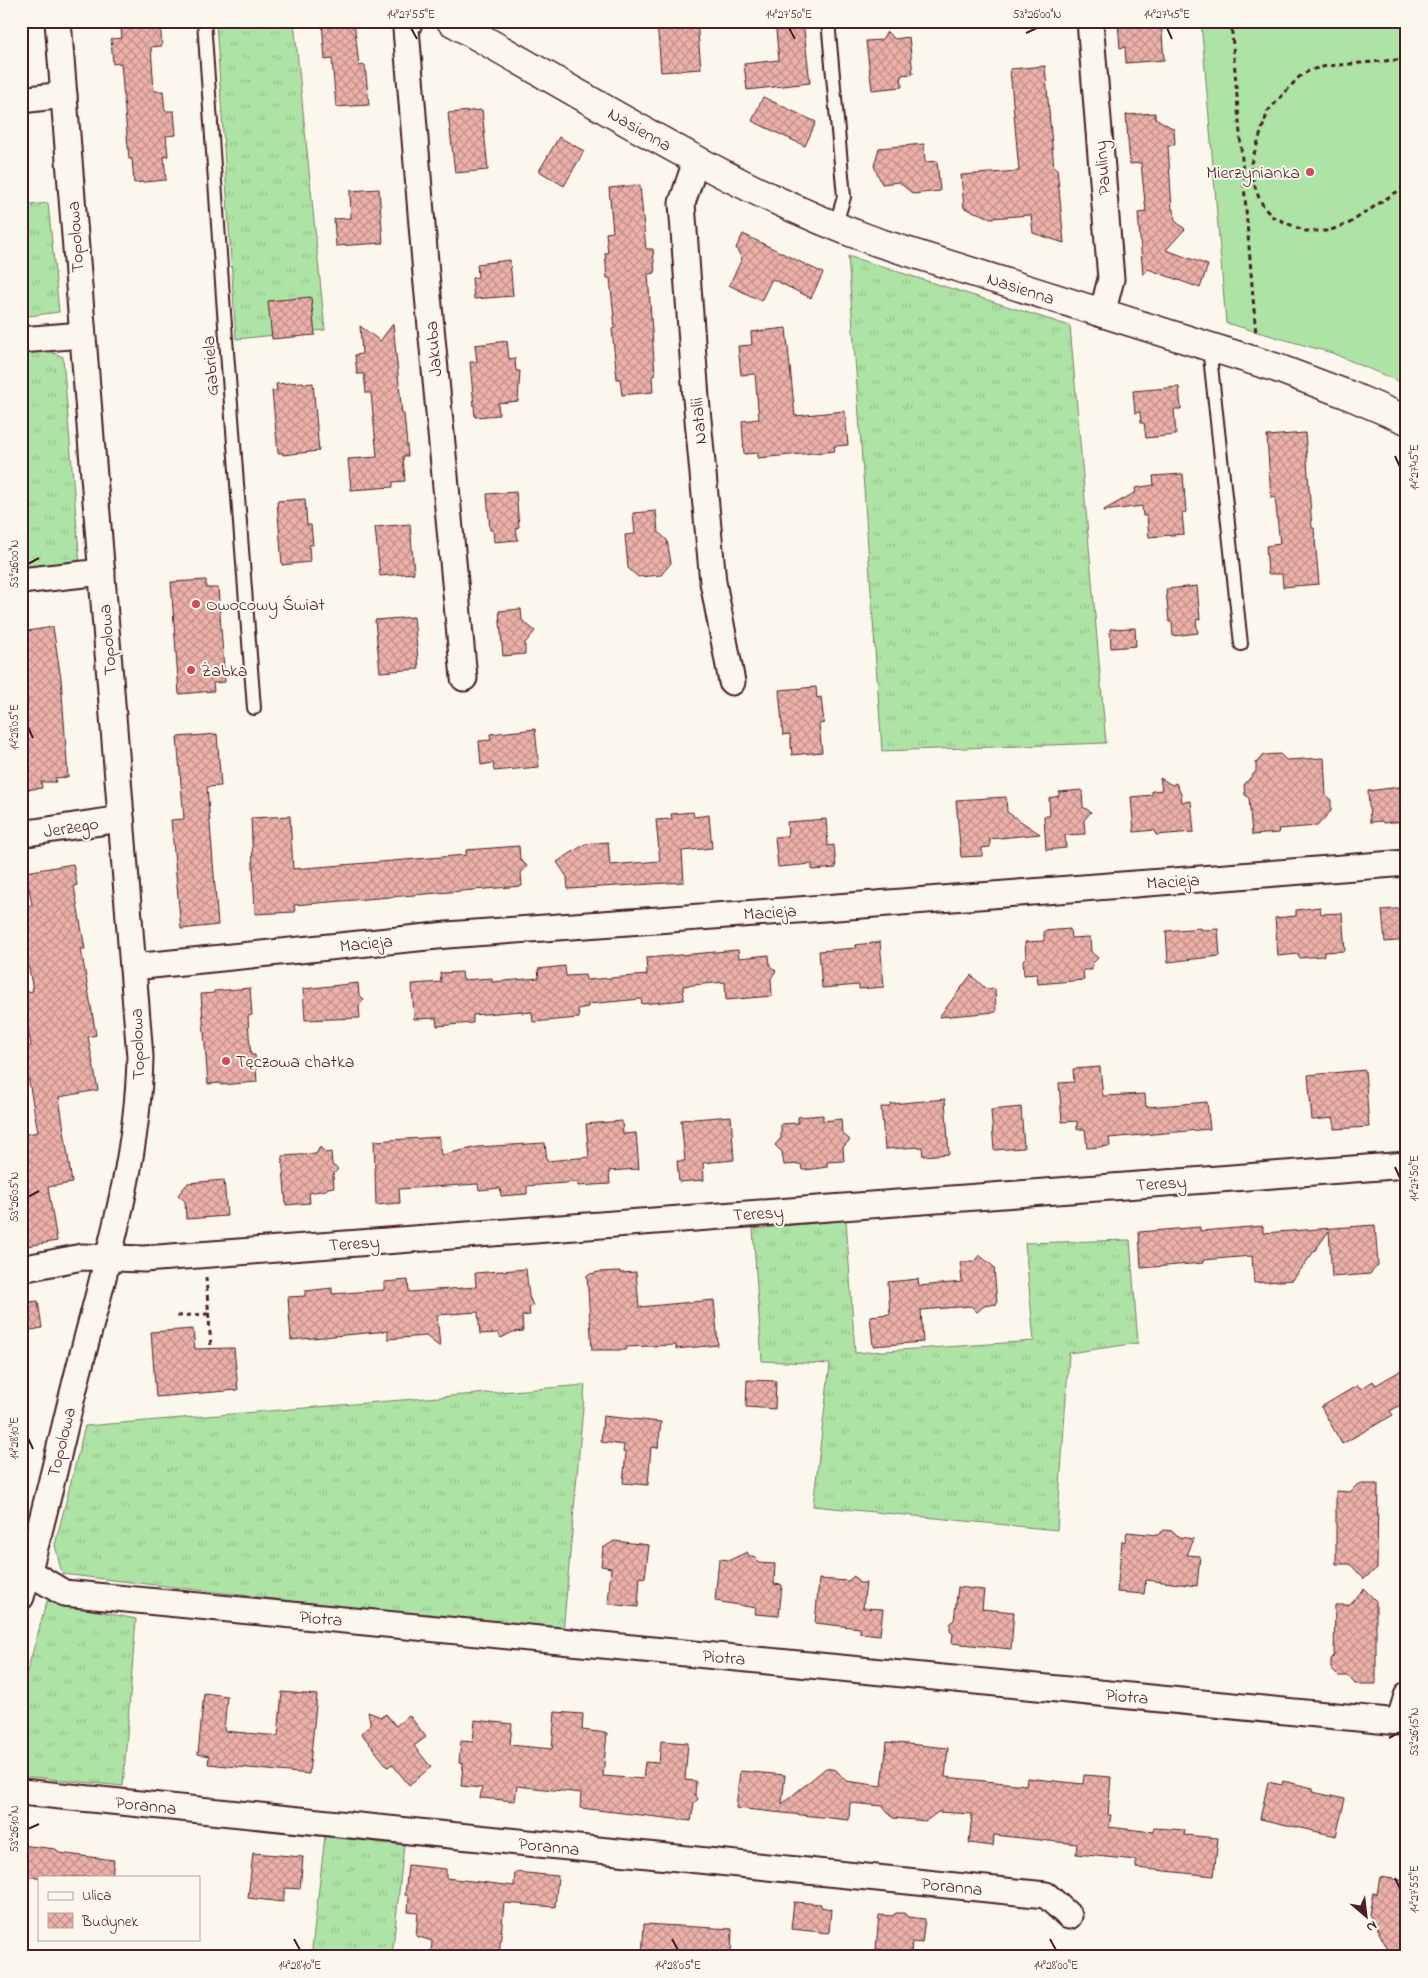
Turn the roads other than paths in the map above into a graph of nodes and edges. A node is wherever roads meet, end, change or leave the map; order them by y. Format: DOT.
graph roads {
  1 [pos="58,21"];
  2 [pos="204,21"];
  3 [pos="410,21"];
  4 [pos="451,21"];
  5 [pos="828,21"];
  6 [pos="1090,21"];
  7 [pos="64,95"];
  8 [pos="21,100"];
  9 [pos="696,161"];
  10 [pos="835,227"];
  11 [pos="1102,314"];
  12 [pos="82,335"];
  13 [pos="21,340"];
  14 [pos="1209,347"];
  15 [pos="1407,420"];
  16 [pos="102,572"];
  17 [pos="21,581"];
  18 [pos="1241,644"];
  19 [pos="464,678"];
  20 [pos="732,682"];
  21 [pos="254,708"];
  22 [pos="121,819"];
  23 [pos="21,834"];
  24 [pos="1407,863"];
  25 [pos="133,967"];
  26 [pos="1407,1165"];
  27 [pos="108,1257"];
  28 [pos="21,1268"];
  29 [pos="25,1572"];
  30 [pos="21,1597"];
  31 [pos="1407,1696"];
  32 [pos="21,1792"];
  33 [pos="1069,1916"];
  1 -- 7 [label="street, Topolowa"];
  2 -- 21 [label="lane, Gabriela"];
  3 -- 19 [label="street, Jakuba"];
  4 -- 9 [label="street, Nasienna"];
  5 -- 10 [label="lane"];
  6 -- 11 [label="street, Pauliny"];
  7 -- 8 [label="street"];
  7 -- 12 [label="street, Topolowa"];
  9 -- 10 [label="street, Nasienna"];
  9 -- 20 [label="street, Natalii"];
  10 -- 11 [label="street, Nasienna"];
  11 -- 14 [label="street, Nasienna"];
  12 -- 13 [label="street"];
  12 -- 16 [label="street, Topolowa"];
  14 -- 15 [label="street, Nasienna"];
  14 -- 18 [label="lane"];
  16 -- 17 [label="street"];
  16 -- 22 [label="street, Topolowa"];
  22 -- 23 [label="street, Jerzego"];
  22 -- 25 [label="street, Topolowa"];
  24 -- 25 [label="street, Macieja"];
  25 -- 27 [label="street, Topolowa"];
  26 -- 27 [label="street, Teresy"];
  27 -- 28 [label="street"];
  27 -- 29 [label="street, Topolowa"];
  29 -- 30 [label="street, Topolowa"];
  29 -- 31 [label="street, Piotra"];
  32 -- 33 [label="street, Poranna"];
}
